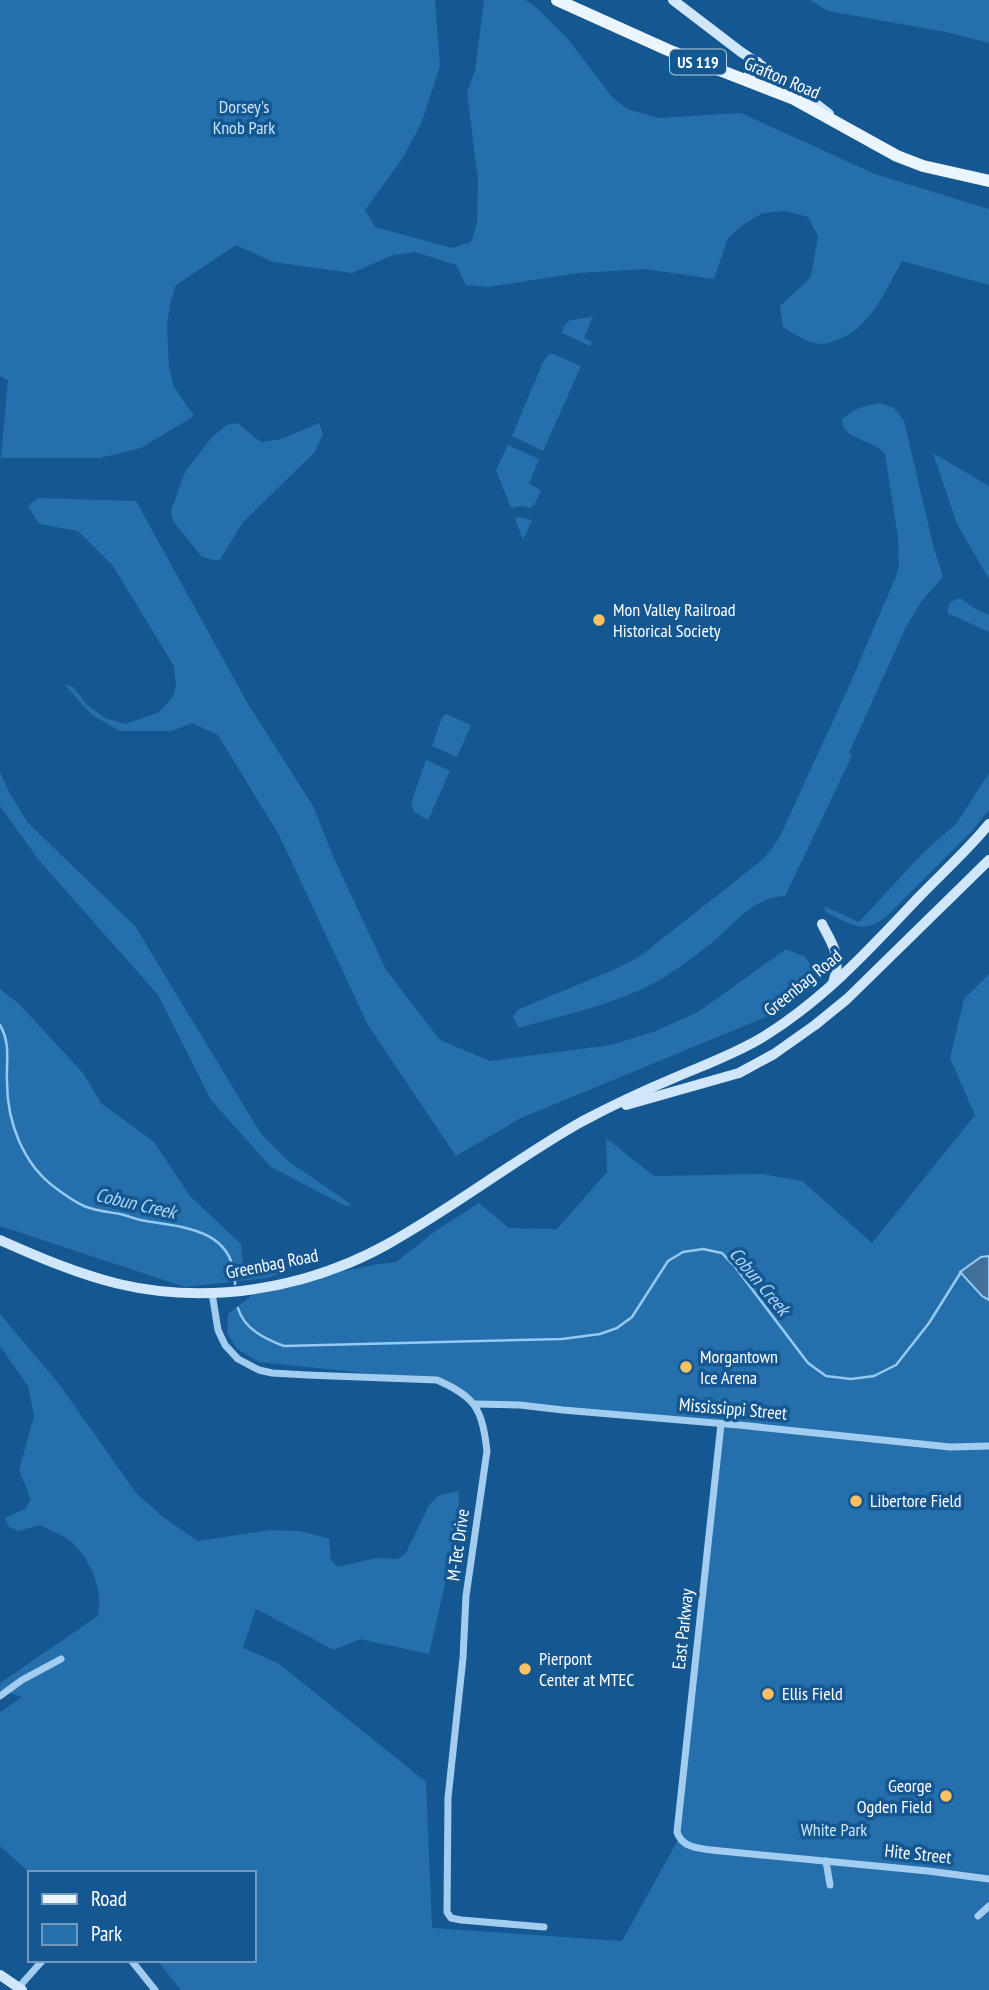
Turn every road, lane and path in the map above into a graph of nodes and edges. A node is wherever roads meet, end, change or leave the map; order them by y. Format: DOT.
graph roads {
  1 [pos="556,0"];
  2 [pos="673,0"];
  3 [pos="757,63"];
  4 [pos="747,80"];
  5 [pos="840,123"];
  6 [pos="989,181"];
  7 [pos="989,824"];
  8 [pos="989,860"];
  9 [pos="822,924"];
  10 [pos="832,986"];
  11 [pos="600,1112"];
  12 [pos="0,1240"];
  13 [pos="212,1293"];
  14 [pos="475,1404"];
  15 [pos="720,1424"];
  16 [pos="989,1446"];
  17 [pos="61,1659"];
  18 [pos="0,1696"];
  19 [pos="678,1838"];
  20 [pos="826,1861"];
  21 [pos="989,1879"];
  22 [pos="830,1885"];
  23 [pos="989,1906"];
  24 [pos="978,1916"];
  25 [pos="544,1927"];
  26 [pos="41,1962"];
  27 [pos="133,1962"];
  28 [pos="0,1975"];
  29 [pos="20,1989"];
  30 [pos="155,1990"];
  1 -- 4 [label="main road, Grafton Road / US 119"];
  2 -- 3 [label="main road"];
  3 -- 4 [label="main road"];
  3 -- 5 [label="main road"];
  4 -- 5 [label="main road, Grafton Road / US 119"];
  5 -- 6 [label="main road, US 119"];
  7 -- 10 [label="main road, Greenbag Road"];
  8 -- 11 [label="main road, Greenbag Road"];
  9 -- 10 [label="main road"];
  10 -- 11 [label="main road, Greenbag Road"];
  11 -- 13 [label="main road, Greenbag Road"];
  12 -- 13 [label="main road, Greenbag Road"];
  13 -- 14 [label="street"];
  14 -- 15 [label="street, Mississippi Street"];
  14 -- 25 [label="street, M-Tec Drive"];
  15 -- 16 [label="street, Mississippi Street"];
  15 -- 19 [label="street, East Parkway"];
  17 -- 18 [label="street"];
  19 -- 20 [label="street, Hite Street"];
  20 -- 21 [label="street, Hite Street"];
  20 -- 22 [label="street"];
  23 -- 24 [label="street"];
  26 -- 29 [label="street"];
  27 -- 30 [label="street"];
  28 -- 29 [label="main road"];
}
